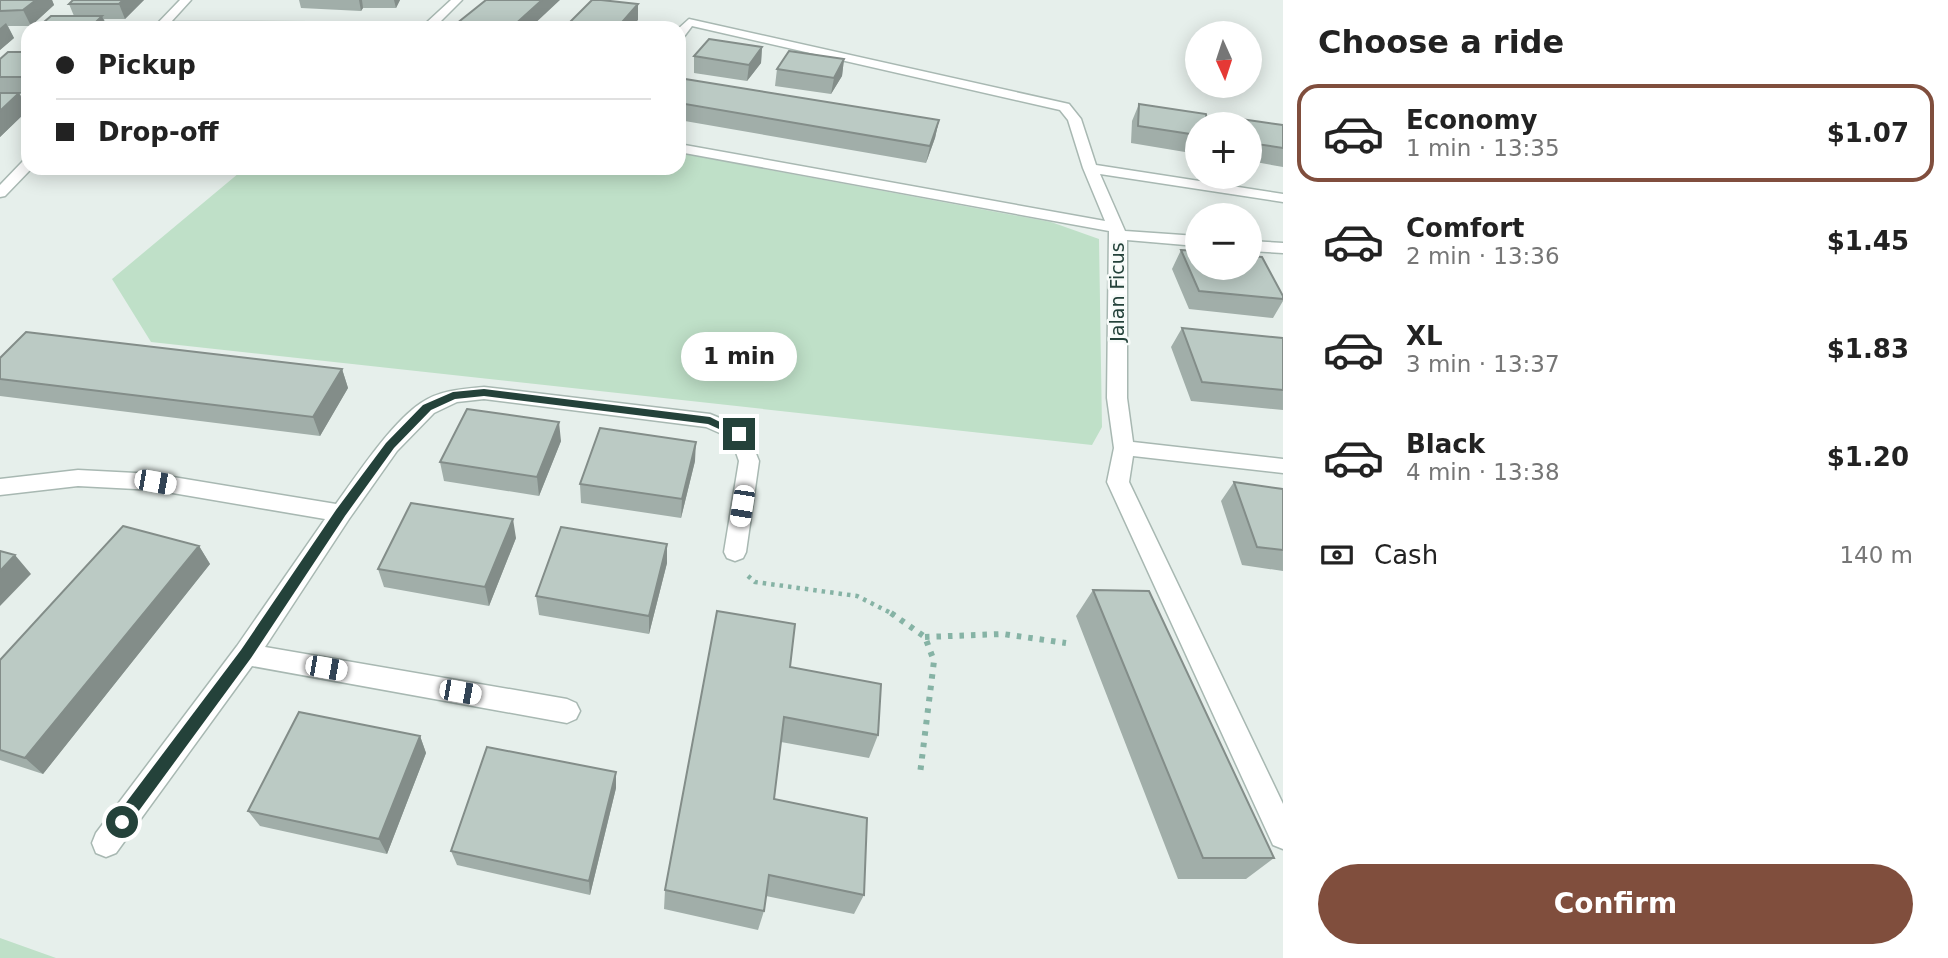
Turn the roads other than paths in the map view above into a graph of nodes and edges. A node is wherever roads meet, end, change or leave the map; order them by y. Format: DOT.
graph roads {
  1 [pos="186,0"];
  2 [pos="457,0"];
  3 [pos="166,21"];
  4 [pos="434,21"];
  5 [pos="686,29"];
  6 [pos="686,149"];
  7 [pos="1090,168"];
  8 [pos="21,171"];
  9 [pos="0,193"];
  10 [pos="1283,198"];
  11 [pos="1117,231"];
  12 [pos="1185,240"];
  13 [pos="1262,247"];
  14 [pos="1283,248"];
  15 [pos="1124,448"];
  16 [pos="1283,466"];
  17 [pos="0,487"];
  18 [pos="341,513"];
  19 [pos="735,552"];
  20 [pos="246,654"];
  21 [pos="566,710"];
  22 [pos="1280,823"];
  23 [pos="106,843"];
  1 -- 3 [label="street"];
  2 -- 4 [label="street"];
  5 -- 7 [label="street, Jalan Ficus"];
  6 -- 11 [label="street"];
  7 -- 10 [label="street"];
  7 -- 11 [label="street, Jalan Ficus"];
  8 -- 9 [label="street"];
  11 -- 12 [label="street"];
  11 -- 15 [label="street, Jalan Ficus"];
  13 -- 14 [label="street"];
  15 -- 16 [label="street"];
  15 -- 22 [label="street, Jalan Ficus"];
  17 -- 18 [label="street"];
  18 -- 19 [label="street"];
  18 -- 20 [label="street"];
  20 -- 21 [label="street"];
  20 -- 23 [label="street"];
}
